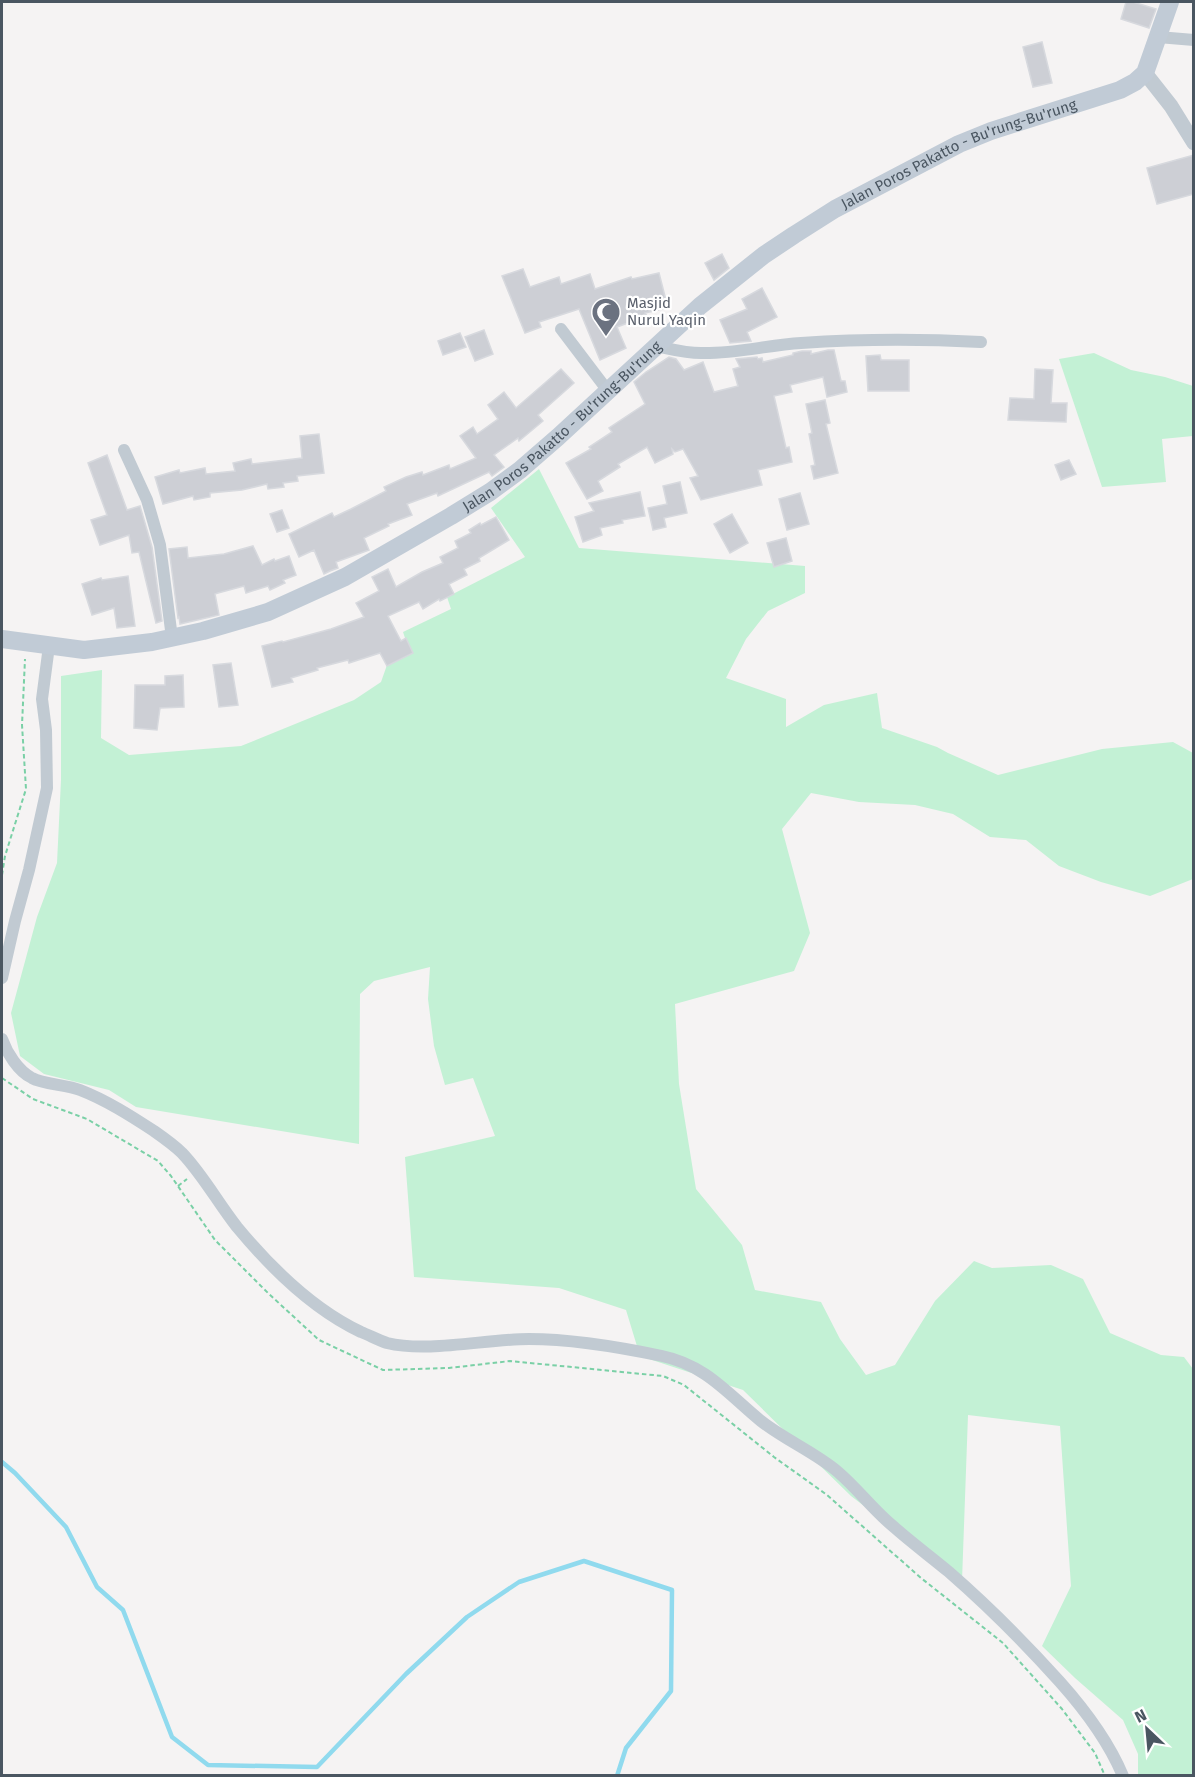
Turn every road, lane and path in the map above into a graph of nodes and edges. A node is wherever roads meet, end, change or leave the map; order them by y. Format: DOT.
graph roads {
  1 [pos="1170,2"];
  2 [pos="1158,37"];
  3 [pos="1194,40"];
  4 [pos="1145,73"];
  5 [pos="1194,143"];
  6 [pos="561,328"];
  7 [pos="981,342"];
  8 [pos="656,346"];
  9 [pos="608,391"];
  10 [pos="124,450"];
  11 [pos="172,638"];
  12 [pos="2,639"];
  13 [pos="26,642"];
  14 [pos="49,646"];
  15 [pos="2,875"];
  16 [pos="2,978"];
  17 [pos="2,1039"];
  18 [pos="2,1078"];
  19 [pos="1105,1776"];
  20 [pos="1123,1776"];
  1 -- 2 [label="main road"];
  2 -- 3 [label="street"];
  2 -- 4 [label="main road"];
  4 -- 5 [label="street"];
  4 -- 8 [label="main road, Jalan Poros Pakatto - Bu'rung-Bu'rung"];
  6 -- 9 [label="street"];
  7 -- 8 [label="street"];
  8 -- 9 [label="main road, Jalan Poros Pakatto - Bu'rung-Bu'rung"];
  9 -- 11 [label="main road, Jalan Poros Pakatto - Bu'rung-Bu'rung"];
  10 -- 11 [label="street"];
  11 -- 14 [label="main road, Jalan Poros Pakatto - Bu'rung-Bu'rung"];
  12 -- 13 [label="main road, Jalan Poros Pakatto - Bu'rung-Bu'rung"];
  13 -- 14 [label="main road, Jalan Poros Pakatto - Bu'rung-Bu'rung"];
  13 -- 15 [label="path"];
  14 -- 16 [label="street"];
  17 -- 20 [label="street"];
  18 -- 19 [label="path"];
}
